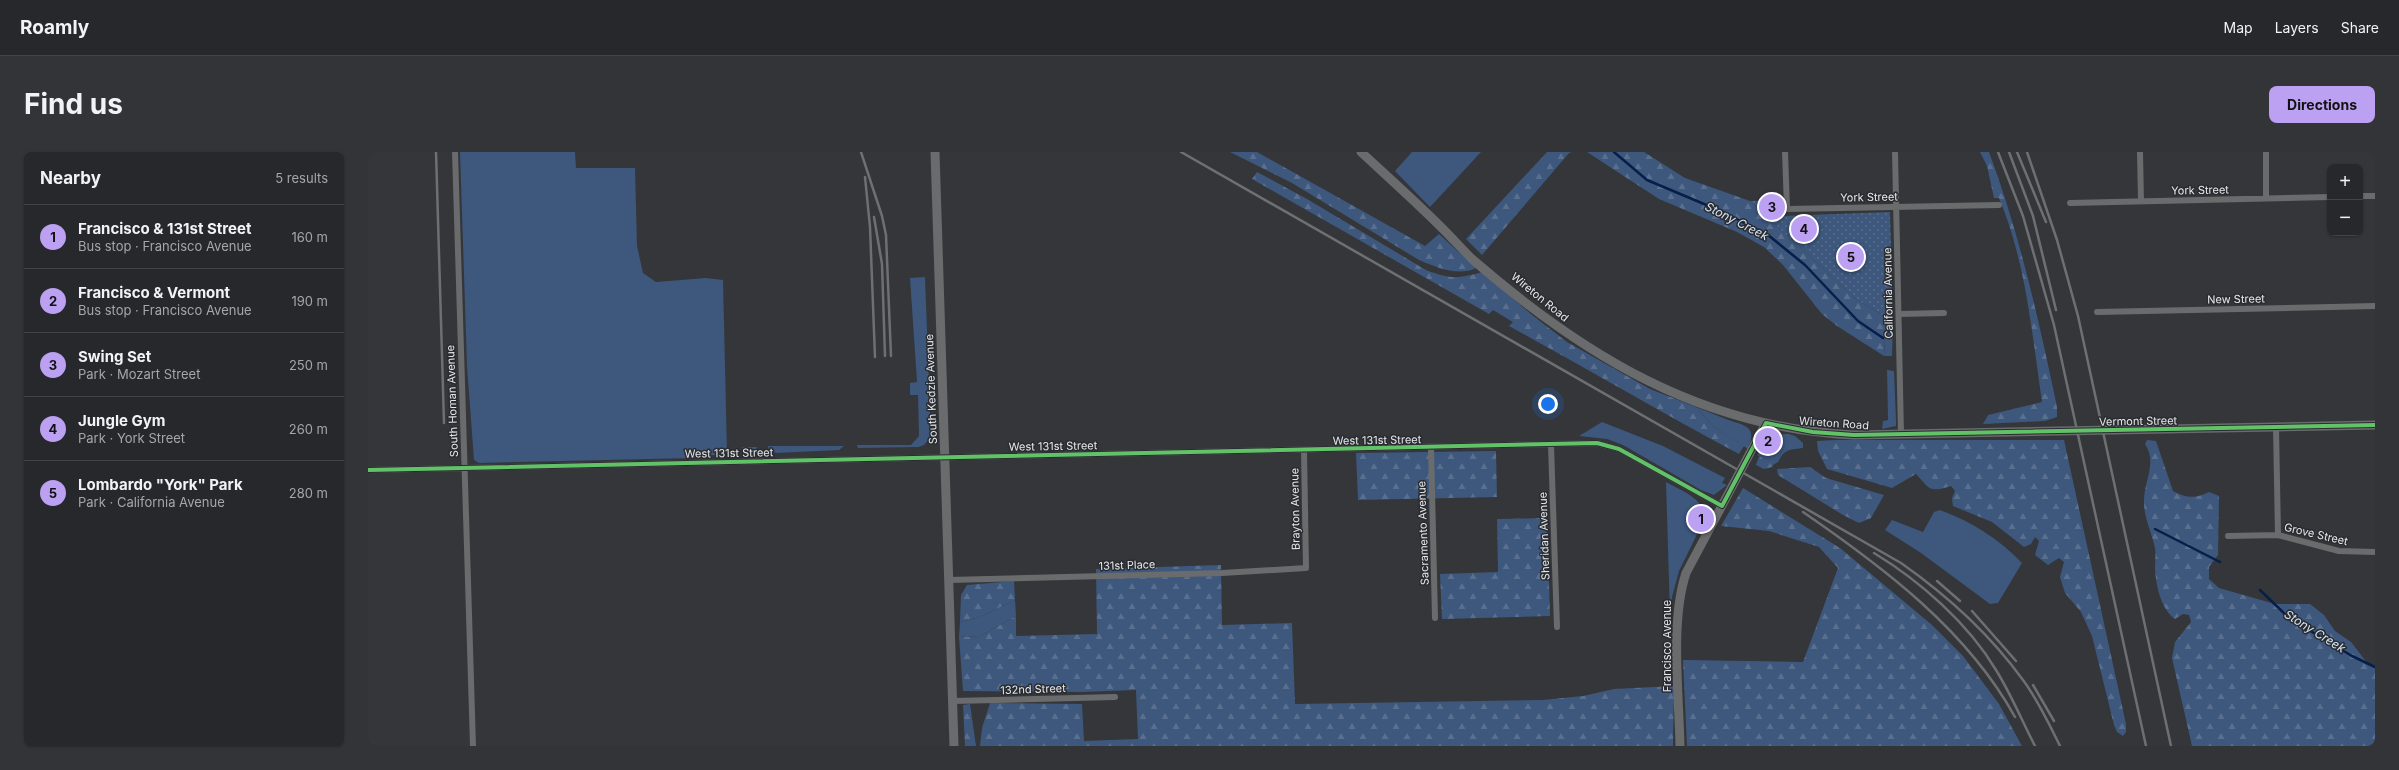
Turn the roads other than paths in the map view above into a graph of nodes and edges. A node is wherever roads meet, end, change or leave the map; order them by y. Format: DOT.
graph roads {
  1 [pos="455,152"];
  2 [pos="935,152"];
  3 [pos="1360,152"];
  4 [pos="1785,152"];
  5 [pos="1894,152"];
  6 [pos="2140,152"];
  7 [pos="2266,152"];
  8 [pos="2363,196"];
  9 [pos="2375,196"];
  10 [pos="2327,197"];
  11 [pos="2266,198"];
  12 [pos="2141,202"];
  13 [pos="2070,203"];
  14 [pos="1999,204"];
  15 [pos="1897,206"];
  16 [pos="2375,306"];
  17 [pos="2097,312"];
  18 [pos="1944,313"];
  19 [pos="1899,314"];
  20 [pos="1766,423"];
  21 [pos="2375,425"];
  22 [pos="2276,427"];
  23 [pos="1901,434"];
  24 [pos="1551,445"];
  25 [pos="1431,448"];
  26 [pos="1304,450"];
  27 [pos="945,458"];
  28 [pos="464,468"];
  29 [pos="368,470"];
  30 [pos="1722,506"];
  31 [pos="2278,535"];
  32 [pos="2228,536"];
  33 [pos="2375,552"];
  34 [pos="1306,568"];
  35 [pos="949,580"];
  36 [pos="1436,618"];
  37 [pos="1556,627"];
  38 [pos="1115,697"];
  39 [pos="952,701"];
  40 [pos="473,746"];
  41 [pos="954,746"];
  42 [pos="1680,746"];
  1 -- 28 [label="street, South Homan Avenue"];
  2 -- 27 [label="street, South Kedzie Avenue"];
  3 -- 20 [label="street, Wireton Road"];
  4 -- 15 [label="street, York Street"];
  5 -- 15 [label="street, California Avenue"];
  6 -- 12 [label="street"];
  7 -- 11 [label="street"];
  8 -- 9 [label="street"];
  10 -- 11 [label="street, York Street"];
  11 -- 12 [label="street, York Street"];
  12 -- 13 [label="street, York Street"];
  14 -- 15 [label="street, York Street"];
  15 -- 19 [label="street, California Avenue"];
  16 -- 17 [label="street, New Street"];
  18 -- 19 [label="street"];
  19 -- 23 [label="street, California Avenue"];
  20 -- 23 [label="street, Wireton Road"];
  20 -- 30 [label="street, Francisco Avenue"];
  21 -- 22 [label="street, Vermont Street"];
  22 -- 23 [label="street, Vermont Street"];
  22 -- 31 [label="street"];
  24 -- 25 [label="street, West 131st Street"];
  24 -- 30 [label="street, West 131st Street"];
  24 -- 37 [label="street, Sheridan Avenue"];
  25 -- 26 [label="street, West 131st Street"];
  25 -- 36 [label="street, Sacramento Avenue"];
  26 -- 27 [label="street, West 131st Street"];
  26 -- 34 [label="street, Brayton Avenue"];
  27 -- 28 [label="street, West 131st Street"];
  27 -- 35 [label="street, South Kedzie Avenue"];
  28 -- 29 [label="street, West 131st Street"];
  28 -- 40 [label="street, South Homan Avenue"];
  30 -- 42 [label="street, Francisco Avenue"];
  31 -- 32 [label="street, Grove Street"];
  31 -- 33 [label="street, Grove Street"];
  34 -- 35 [label="street, 131st Place"];
  35 -- 39 [label="street, South Kedzie Avenue"];
  38 -- 39 [label="street, 132nd Street"];
  39 -- 41 [label="street, South Kedzie Avenue"];
}
